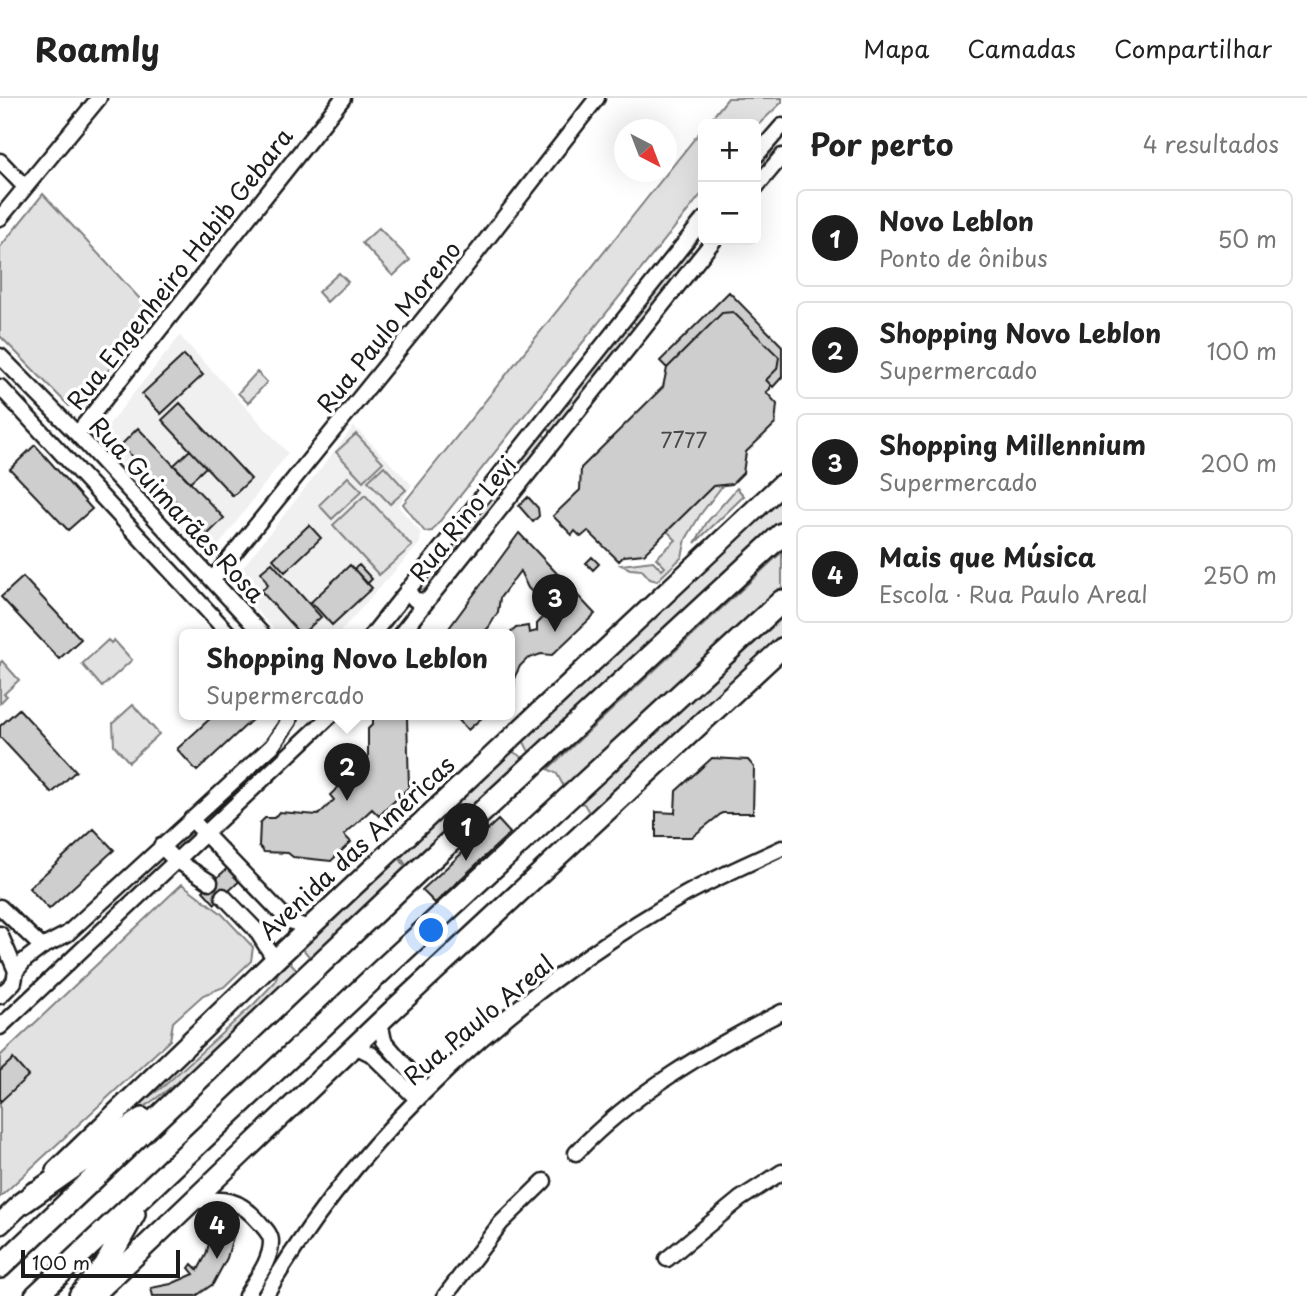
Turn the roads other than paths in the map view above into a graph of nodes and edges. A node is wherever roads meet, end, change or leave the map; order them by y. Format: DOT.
graph roads {
  1 [pos="99,98"];
  2 [pos="343,98"];
  3 [pos="597,98"];
  4 [pos="782,126"];
  5 [pos="761,150"];
  6 [pos="782,156"];
  7 [pos="0,160"];
  8 [pos="760,182"];
  9 [pos="25,187"];
  10 [pos="0,218"];
  11 [pos="698,226"];
  12 [pos="710,245"];
  13 [pos="0,356"];
  14 [pos="0,387"];
  15 [pos="537,428"];
  16 [pos="77,433"];
  17 [pos="554,440"];
  18 [pos="782,484"];
  19 [pos="782,534"];
  20 [pos="212,580"];
  21 [pos="407,590"];
  22 [pos="427,601"];
  23 [pos="782,601"];
  24 [pos="782,612"];
  25 [pos="755,626"];
  26 [pos="224,629"];
  27 [pos="257,629"];
  28 [pos="377,629"];
  29 [pos="405,629"];
  30 [pos="782,648"];
  31 [pos="288,720"];
  32 [pos="290,720"];
  33 [pos="326,720"];
  34 [pos="305,740"];
  35 [pos="191,819"];
  36 [pos="207,834"];
  37 [pos="161,846"];
  38 [pos="782,848"];
  39 [pos="177,861"];
  40 [pos="210,883"];
  41 [pos="223,896"];
  42 [pos="0,907"];
  43 [pos="308,928"];
  44 [pos="0,934"];
  45 [pos="67,934"];
  46 [pos="42,947"];
  47 [pos="82,952"];
  48 [pos="275,960"];
  49 [pos="15,977"];
  50 [pos="0,996"];
  51 [pos="32,996"];
  52 [pos="782,1012"];
  53 [pos="380,1022"];
  54 [pos="0,1027"];
  55 [pos="355,1046"];
  56 [pos="198,1080"];
  57 [pos="422,1094"];
  58 [pos="576,1153"];
  59 [pos="782,1172"];
  60 [pos="167,1174"];
  61 [pos="544,1181"];
  62 [pos="192,1202"];
  63 [pos="22,1203"];
  64 [pos="0,1224"];
  65 [pos="667,1259"];
  66 [pos="0,1266"];
  67 [pos="36,1296"];
  68 [pos="80,1296"];
  69 [pos="93,1296"];
  70 [pos="246,1296"];
  71 [pos="265,1296"];
  72 [pos="445,1296"];
  1 -- 9 [label="street"];
  2 -- 16 [label="street, Rua Engenheiro Habib Gebara"];
  3 -- 20 [label="street, Rua Paulo Moreno"];
  4 -- 5 [label="street"];
  6 -- 8 [label="street"];
  7 -- 9 [label="street"];
  9 -- 10 [label="street"];
  11 -- 15 [label="street, Rua Rino Levi"];
  12 -- 17 [label="street, Rua Rino Levi"];
  13 -- 16 [label="street, Rua Guimarães Rosa"];
  14 -- 26 [label="street, Rua Guimarães Rosa"];
  15 -- 17 [label="street"];
  15 -- 21 [label="street, Rua Rino Levi"];
  16 -- 20 [label="street, Rua Guimarães Rosa"];
  17 -- 22 [label="street, Rua Rino Levi"];
  18 -- 43 [label="main road, Avenida das Américas"];
  19 -- 56 [label="highway"];
  20 -- 27 [label="street, Rua Guimarães Rosa"];
  21 -- 22 [label="street, Rua Rino Levi"];
  21 -- 28 [label="street"];
  22 -- 29 [label="street"];
  23 -- 25 [label="highway"];
  24 -- 25 [label="highway"];
  25 -- 60 [label="highway"];
  30 -- 53 [label="main road"];
  31 -- 35 [label="street"];
  32 -- 34 [label="street"];
  33 -- 34 [label="street"];
  34 -- 36 [label="street"];
  35 -- 36 [label="street"];
  35 -- 37 [label="street"];
  36 -- 39 [label="street"];
  36 -- 43 [label="street"];
  37 -- 39 [label="street"];
  37 -- 45 [label="street"];
  38 -- 57 [label="street, Rua Paulo Areal"];
  39 -- 40 [label="street"];
  39 -- 47 [label="street"];
  41 -- 48 [label="street"];
  42 -- 46 [label="street"];
  43 -- 48 [label="main road, Avenida das Américas"];
  44 -- 49 [label="street"];
  45 -- 46 [label="street"];
  45 -- 47 [label="street"];
  46 -- 49 [label="street"];
  47 -- 51 [label="street"];
  48 -- 63 [label="main road, Avenida das Américas"];
  49 -- 50 [label="street"];
  49 -- 51 [label="street"];
  51 -- 54 [label="street"];
  52 -- 58 [label="street"];
  53 -- 55 [label="main road"];
  53 -- 57 [label="street"];
  55 -- 57 [label="street"];
  55 -- 62 [label="main road"];
  56 -- 63 [label="highway"];
  56 -- 66 [label="highway"];
  57 -- 71 [label="street, Rua Paulo Areal"];
  59 -- 65 [label="street"];
  60 -- 67 [label="highway"];
  60 -- 68 [label="highway"];
  61 -- 72 [label="street"];
  62 -- 69 [label="main road"];
  62 -- 70 [label="street"];
  63 -- 64 [label="main road, Avenida das Américas"];
}
